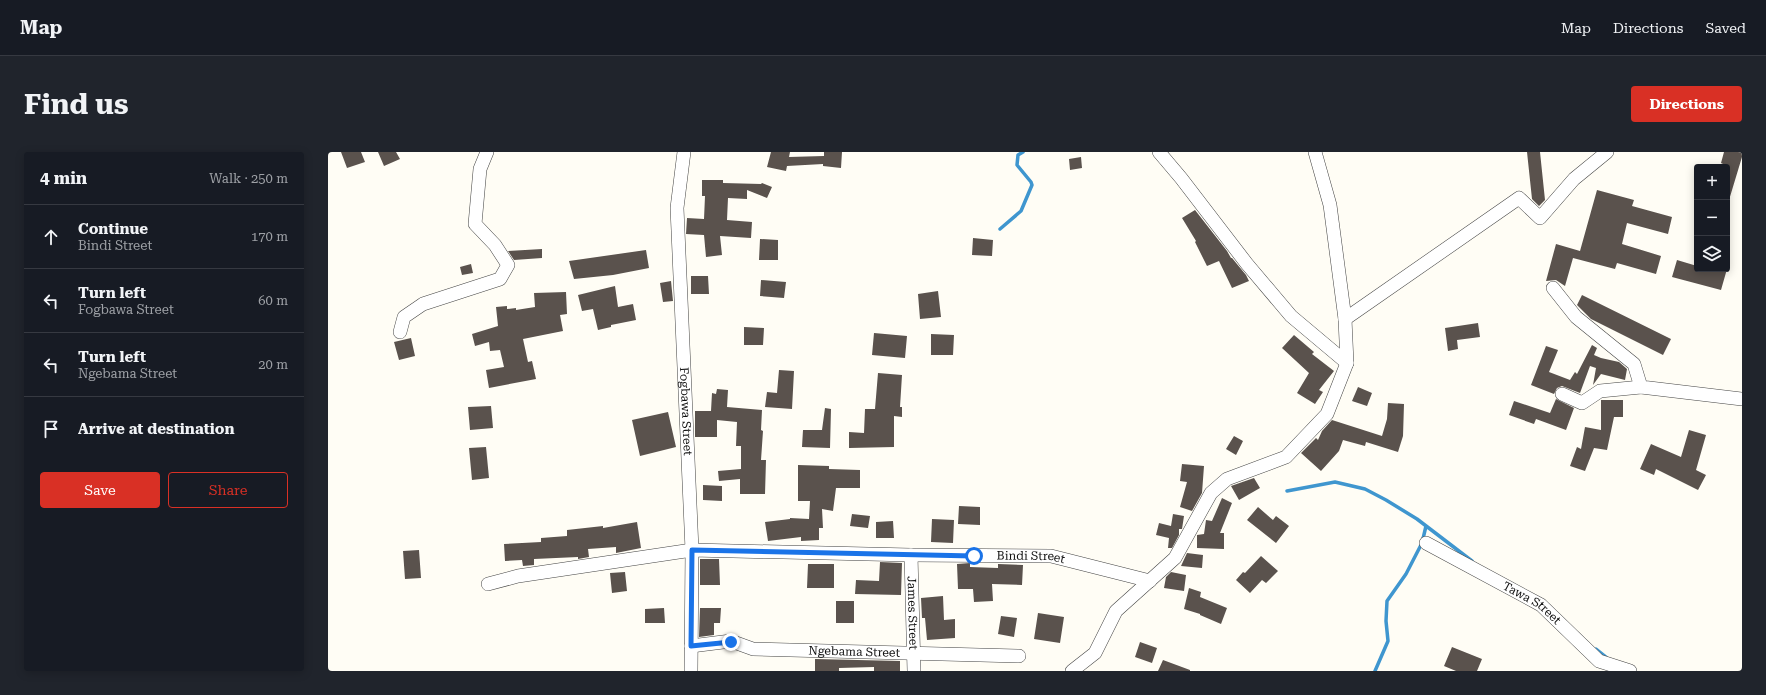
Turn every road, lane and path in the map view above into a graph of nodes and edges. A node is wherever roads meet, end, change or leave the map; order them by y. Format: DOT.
graph roads {
  1 [pos="487,152"];
  2 [pos="684,152"];
  3 [pos="1159,152"];
  4 [pos="1315,152"];
  5 [pos="1607,152"];
  6 [pos="1552,288"];
  7 [pos="1345,319"];
  8 [pos="400,332"];
  9 [pos="1347,363"];
  10 [pos="1641,387"];
  11 [pos="1562,394"];
  12 [pos="1742,399"];
  13 [pos="1426,543"];
  14 [pos="692,550"];
  15 [pos="911,556"];
  16 [pos="1150,581"];
  17 [pos="488,584"];
  18 [pos="691,646"];
  19 [pos="915,654"];
  20 [pos="1019,656"];
  21 [pos="691,671"];
  22 [pos="914,671"];
  23 [pos="1072,671"];
  24 [pos="1630,671"];
  1 -- 8 [label="street"];
  2 -- 14 [label="street, Fogbawa Street"];
  3 -- 9 [label="street"];
  4 -- 7 [label="street"];
  5 -- 7 [label="street"];
  6 -- 10 [label="street"];
  7 -- 9 [label="street"];
  9 -- 16 [label="street"];
  10 -- 11 [label="street"];
  10 -- 12 [label="street"];
  13 -- 24 [label="street, Tawa Street"];
  14 -- 15 [label="street, Bindi Street"];
  14 -- 17 [label="street, Bindi Street"];
  14 -- 18 [label="street, Fogbawa Street"];
  15 -- 16 [label="street, Bindi Street"];
  15 -- 19 [label="street, James Street"];
  16 -- 23 [label="street"];
  18 -- 19 [label="street, Ngebama Street"];
  18 -- 21 [label="street, Fogbawa Street"];
  19 -- 20 [label="street, Ngebama Street"];
  19 -- 22 [label="street, James Street"];
}
